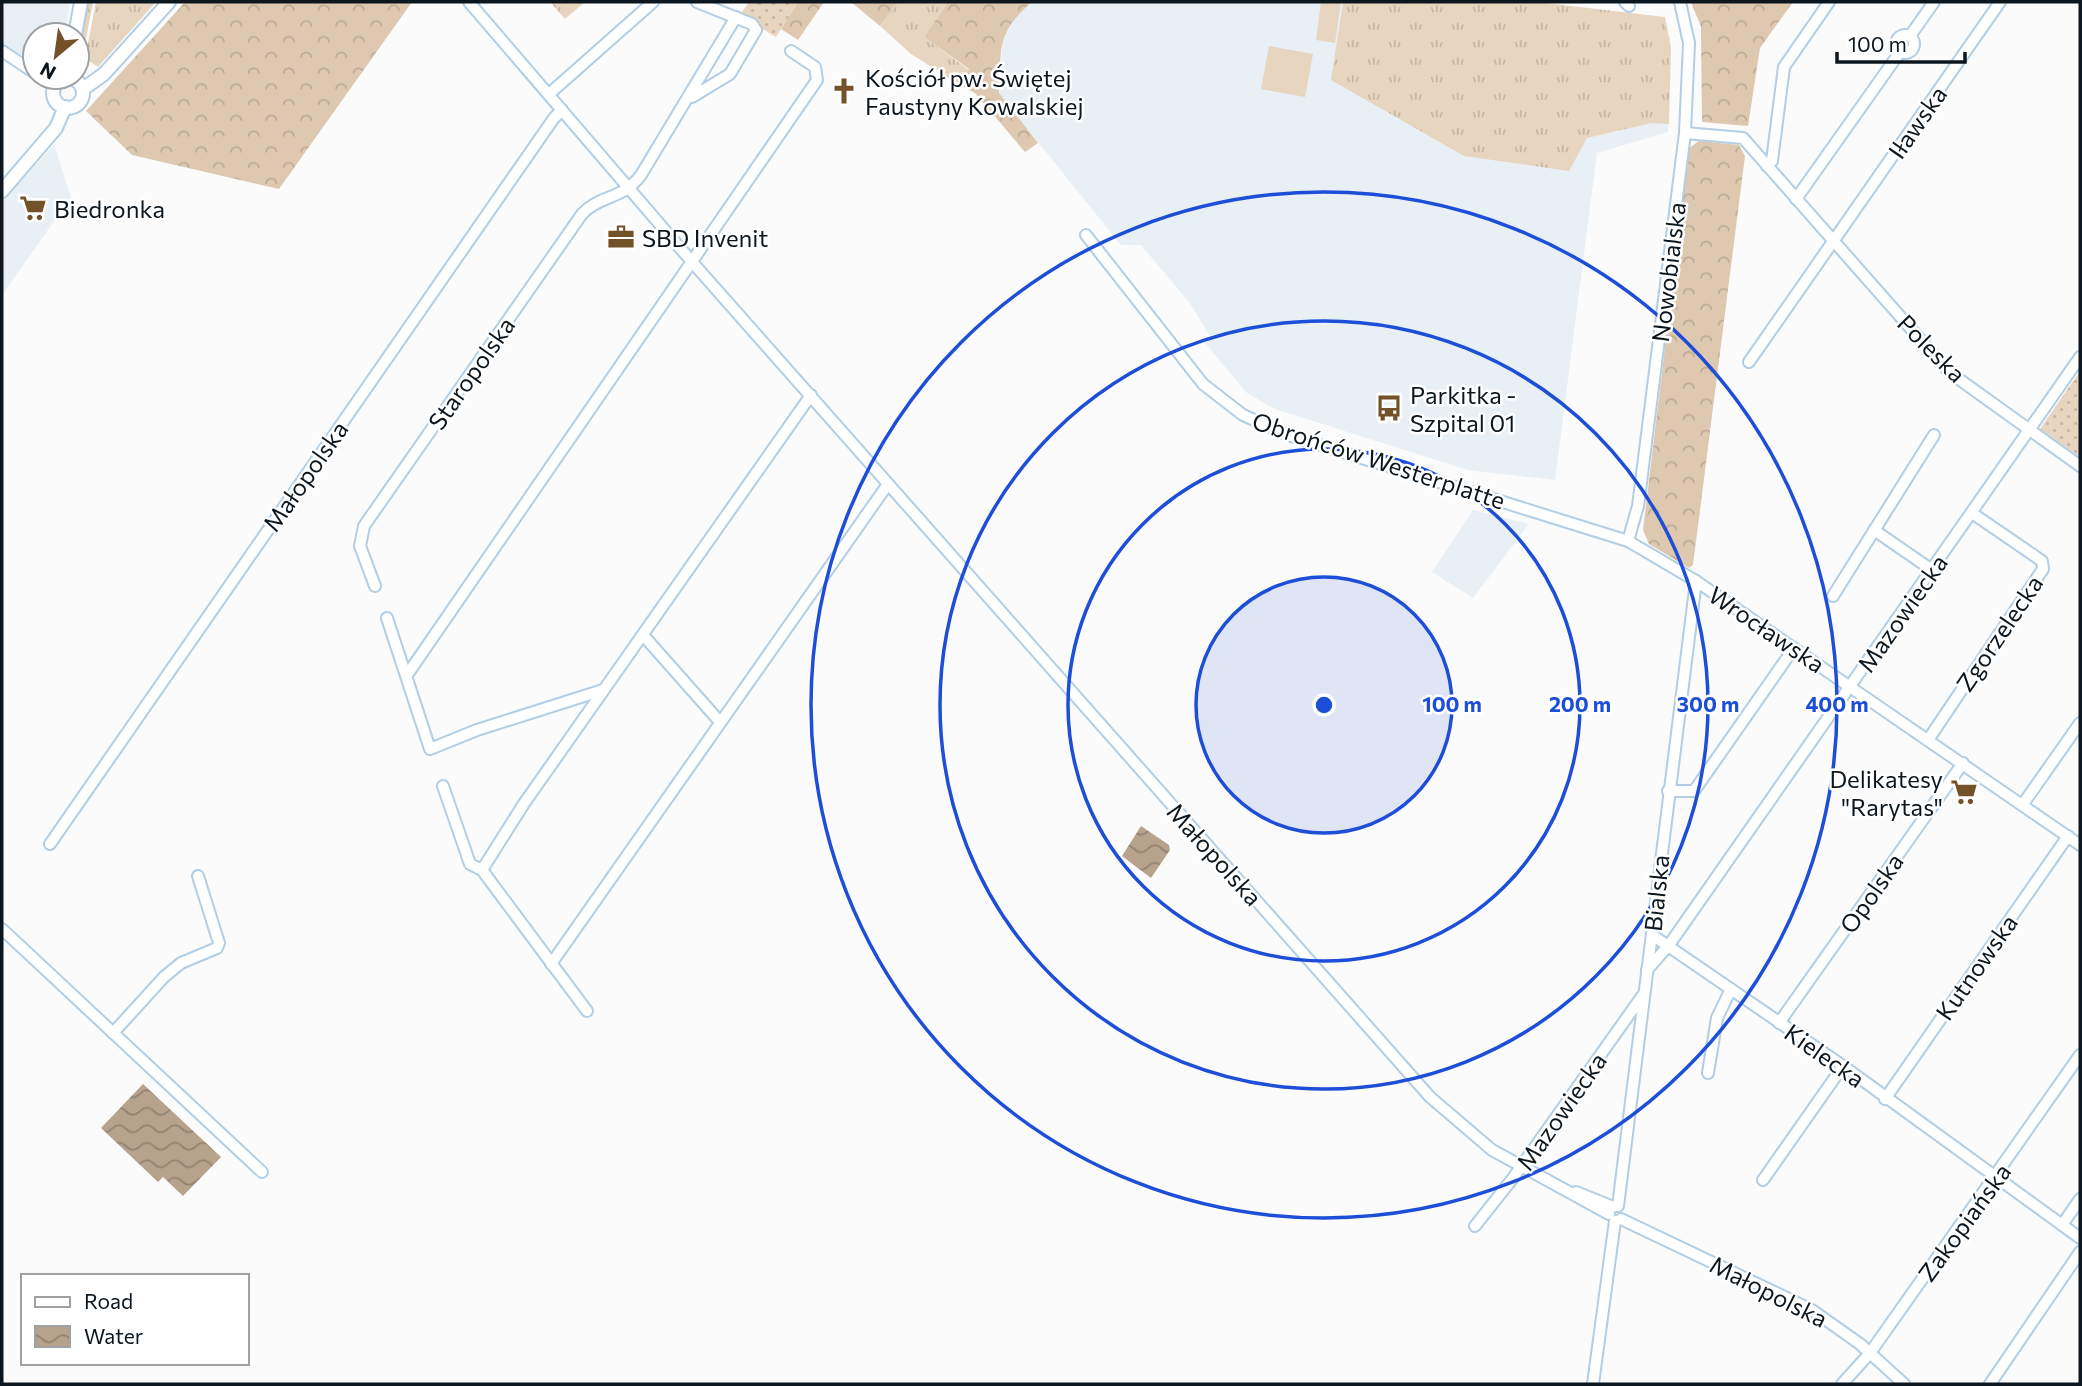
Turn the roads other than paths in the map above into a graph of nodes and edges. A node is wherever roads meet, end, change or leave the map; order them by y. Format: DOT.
graph roads {
  1 [pos="81,2"];
  2 [pos="169,2"];
  3 [pos="468,2"];
  4 [pos="653,2"];
  5 [pos="697,2"];
  6 [pos="1680,2"];
  7 [pos="1829,2"];
  8 [pos="1934,2"];
  9 [pos="2000,2"];
  10 [pos="736,17"];
  11 [pos="78,21"];
  12 [pos="2,51"];
  13 [pos="791,51"];
  14 [pos="21,64"];
  15 [pos="91,83"];
  16 [pos="55,91"];
  17 [pos="82,91"];
  18 [pos="548,94"];
  19 [pos="691,98"];
  20 [pos="65,107"];
  21 [pos="562,110"];
  22 [pos="1685,133"];
  23 [pos="1767,166"];
  24 [pos="630,188"];
  25 [pos="2,191"];
  26 [pos="1796,199"];
  27 [pos="1086,235"];
  28 [pos="1832,240"];
  29 [pos="693,263"];
  30 [pos="2080,357"];
  31 [pos="1749,362"];
  32 [pos="811,395"];
  33 [pos="2030,431"];
  34 [pos="1934,435"];
  35 [pos="2080,466"];
  36 [pos="888,484"];
  37 [pos="1972,513"];
  38 [pos="1874,530"];
  39 [pos="1628,541"];
  40 [pos="1932,570"];
  41 [pos="1696,581"];
  42 [pos="375,586"];
  43 [pos="1833,596"];
  44 [pos="387,618"];
  45 [pos="643,635"];
  46 [pos="1794,648"];
  47 [pos="407,675"];
  48 [pos="1851,687"];
  49 [pos="603,690"];
  50 [pos="720,722"];
  51 [pos="2080,723"];
  52 [pos="1928,740"];
  53 [pos="1963,763"];
  54 [pos="443,786"];
  55 [pos="1668,791"];
  56 [pos="2023,804"];
  57 [pos="2068,836"];
  58 [pos="50,844"];
  59 [pos="2080,845"];
  60 [pos="482,870"];
  61 [pos="198,876"];
  62 [pos="2,929"];
  63 [pos="1652,935"];
  64 [pos="1669,945"];
  65 [pos="551,964"];
  66 [pos="1647,970"];
  67 [pos="1731,989"];
  68 [pos="1644,993"];
  69 [pos="587,1011"];
  70 [pos="1779,1023"];
  71 [pos="113,1033"];
  72 [pos="2080,1055"];
  73 [pos="1843,1066"];
  74 [pos="1708,1073"];
  75 [pos="1885,1099"];
  76 [pos="1521,1167"];
  77 [pos="262,1172"];
  78 [pos="1997,1177"];
  79 [pos="1763,1180"];
  80 [pos="2080,1199"];
  81 [pos="1617,1213"];
  82 [pos="2062,1225"];
  83 [pos="1475,1226"];
  84 [pos="2080,1238"];
  85 [pos="2080,1252"];
  86 [pos="1870,1353"];
  87 [pos="1593,1384"];
  88 [pos="1842,1384"];
  89 [pos="1903,1384"];
  90 [pos="1990,1384"];
  1 -- 11 [label="street"];
  2 -- 15 [label="street"];
  3 -- 18 [label="street, Małopolska"];
  4 -- 18 [label="street"];
  5 -- 10 [label="street"];
  6 -- 22 [label="street, Nowobialska"];
  7 -- 23 [label="street"];
  8 -- 26 [label="street"];
  9 -- 28 [label="street, Iławska"];
  10 -- 19 [label="street"];
  10 -- 19 [label="street"];
  12 -- 14 [label="street"];
  13 -- 29 [label="street"];
  16 -- 20 [label="street"];
  17 -- 20 [label="street"];
  18 -- 21 [label="street, Małopolska"];
  19 -- 24 [label="street"];
  20 -- 25 [label="street"];
  21 -- 24 [label="street, Małopolska"];
  21 -- 58 [label="street, Małopolska"];
  22 -- 23 [label="street, Poleska"];
  22 -- 39 [label="street, Nowobialska"];
  23 -- 26 [label="street, Poleska"];
  24 -- 29 [label="street, Małopolska"];
  24 -- 42 [label="street, Staropolska"];
  26 -- 28 [label="street, Poleska"];
  27 -- 39 [label="street, Obrońców Westerplatte"];
  28 -- 31 [label="street"];
  28 -- 33 [label="street, Poleska"];
  29 -- 32 [label="street, Małopolska"];
  29 -- 47 [label="street"];
  30 -- 33 [label="street, Mazowiecka"];
  32 -- 36 [label="street, Małopolska"];
  32 -- 45 [label="street"];
  33 -- 35 [label="street, Poleska"];
  33 -- 37 [label="street, Mazowiecka"];
  34 -- 38 [label="street"];
  36 -- 50 [label="street"];
  36 -- 76 [label="street, Małopolska"];
  37 -- 40 [label="street, Mazowiecka"];
  37 -- 52 [label="street, Zgorzelecka"];
  38 -- 40 [label="street"];
  38 -- 43 [label="street"];
  39 -- 41 [label="street, Obrońców Westerplatte"];
  40 -- 48 [label="street, Mazowiecka"];
  41 -- 46 [label="street, Wrocławska"];
  41 -- 55 [label="street, Bialska"];
  44 -- 47 [label="street"];
  45 -- 49 [label="street"];
  45 -- 50 [label="street"];
  46 -- 48 [label="street, Wrocławska"];
  46 -- 55 [label="street"];
  47 -- 49 [label="street"];
  48 -- 52 [label="street, Wrocławska"];
  48 -- 64 [label="street, Mazowiecka"];
  49 -- 60 [label="street"];
  50 -- 65 [label="street"];
  51 -- 56 [label="street"];
  52 -- 53 [label="street, Wrocławska"];
  53 -- 56 [label="street, Wrocławska"];
  53 -- 70 [label="street, Opolska"];
  54 -- 60 [label="street"];
  55 -- 63 [label="street, Bialska"];
  56 -- 57 [label="street, Wrocławska"];
  57 -- 59 [label="street, Wrocławska"];
  57 -- 75 [label="street, Kutnowska"];
  60 -- 65 [label="street"];
  61 -- 71 [label="street"];
  62 -- 71 [label="street"];
  63 -- 64 [label="street, Kielecka"];
  63 -- 66 [label="street, Bialska"];
  64 -- 66 [label="street, Mazowiecka"];
  64 -- 67 [label="street, Kielecka"];
  65 -- 69 [label="street"];
  66 -- 68 [label="street, Bialska"];
  67 -- 70 [label="street, Kielecka"];
  67 -- 74 [label="street"];
  68 -- 76 [label="street, Mazowiecka"];
  68 -- 81 [label="street, Bialska"];
  70 -- 73 [label="street, Kielecka"];
  71 -- 77 [label="street"];
  72 -- 78 [label="street, Zakopiańska"];
  73 -- 75 [label="street, Kielecka"];
  73 -- 79 [label="street"];
  75 -- 78 [label="street, Kielecka"];
  76 -- 81 [label="street, Małopolska"];
  76 -- 83 [label="street, Mazowiecka"];
  78 -- 82 [label="street, Kielecka"];
  78 -- 86 [label="street, Zakopiańska"];
  80 -- 82 [label="street"];
  81 -- 86 [label="street, Małopolska"];
  81 -- 87 [label="street, Bialska"];
  82 -- 84 [label="street, Kielecka"];
  85 -- 90 [label="street"];
  86 -- 88 [label="street, Zakopiańska"];
  86 -- 89 [label="street, Małopolska"];
}
